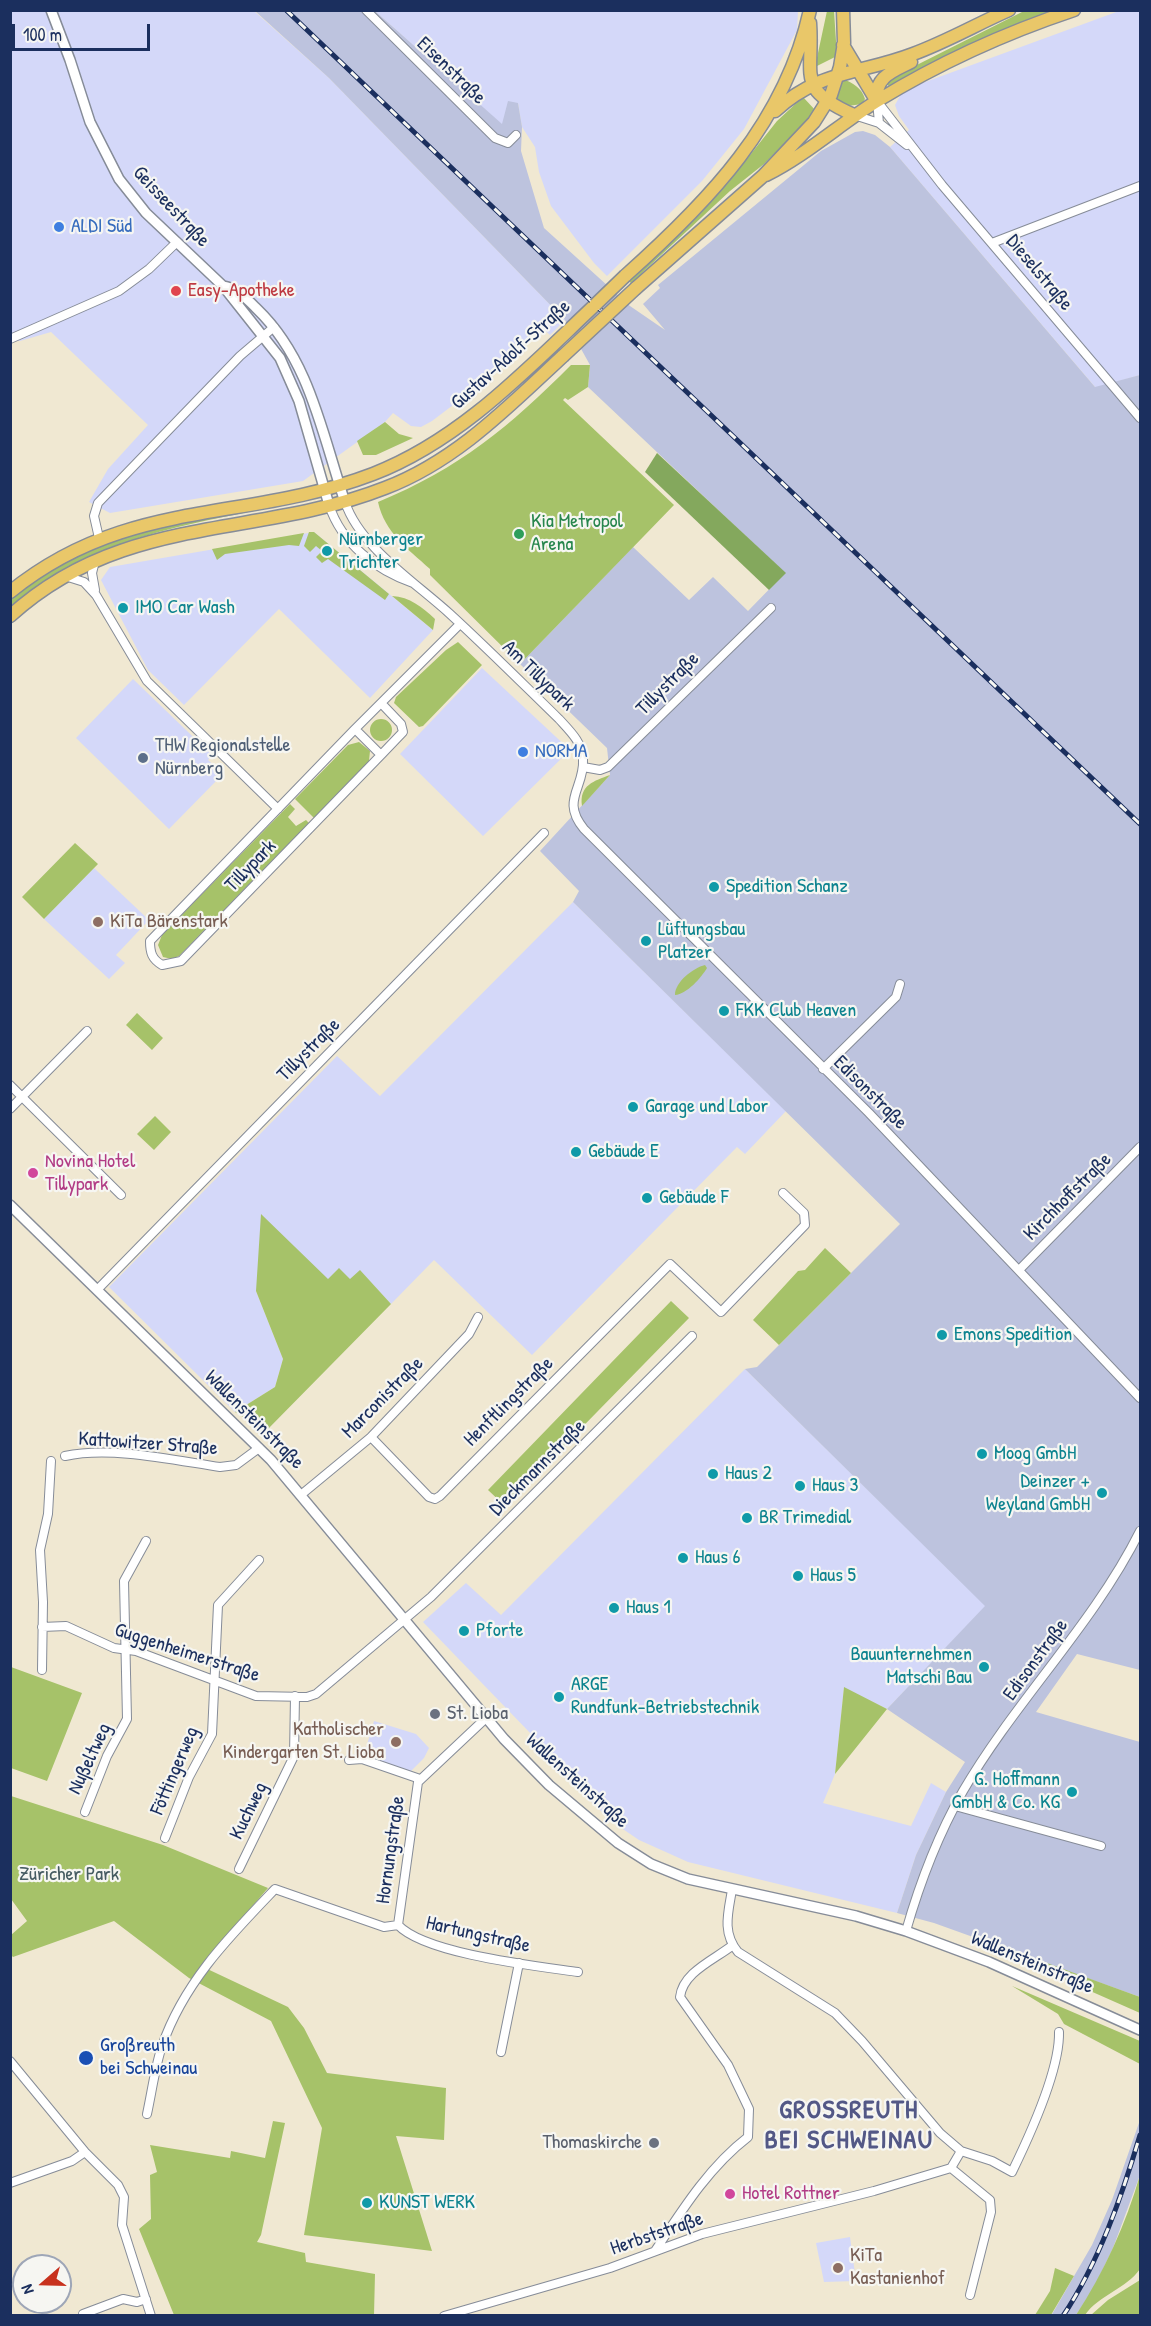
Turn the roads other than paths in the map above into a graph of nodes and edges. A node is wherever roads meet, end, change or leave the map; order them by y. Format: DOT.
graph roads {
  1 [pos="51,10"];
  2 [pos="366,10"];
  3 [pos="843,10"];
  4 [pos="1009,10"];
  5 [pos="1074,10"];
  6 [pos="810,11"];
  7 [pos="843,45"];
  8 [pos="932,47"];
  9 [pos="857,70"];
  10 [pos="838,75"];
  11 [pos="812,83"];
  12 [pos="877,101"];
  13 [pos="827,102"];
  14 [pos="854,115"];
  15 [pos="766,121"];
  16 [pos="879,123"];
  17 [pos="516,135"];
  18 [pos="913,149"];
  19 [pos="763,176"];
  20 [pos="1140,186"];
  21 [pos="177,242"];
  22 [pos="992,243"];
  23 [pos="224,286"];
  24 [pos="274,327"];
  25 [pos="264,335"];
  26 [pos="10,339"];
  27 [pos="1140,418"];
  28 [pos="339,485"];
  29 [pos="325,488"];
  30 [pos="345,502"];
  31 [pos="329,506"];
  32 [pos="99,538"];
  33 [pos="95,560"];
  34 [pos="64,576"];
  35 [pos="419,586"];
  36 [pos="11,590"];
  37 [pos="96,594"];
  38 [pos="771,608"];
  39 [pos="10,616"];
  40 [pos="460,624"];
  41 [pos="381,703"];
  42 [pos="355,729"];
  43 [pos="381,755"];
  44 [pos="583,767"];
  45 [pos="278,809"];
  46 [pos="544,832"];
  47 [pos="900,984"];
  48 [pos="87,1031"];
  49 [pos="823,1069"];
  50 [pos="10,1085"];
  51 [pos="24,1098"];
  52 [pos="10,1109"];
  53 [pos="1140,1147"];
  54 [pos="783,1193"];
  55 [pos="121,1195"];
  56 [pos="10,1205"];
  57 [pos="1019,1270"];
  58 [pos="97,1290"];
  59 [pos="478,1317"];
  60 [pos="692,1336"];
  61 [pos="1140,1398"];
  62 [pos="371,1437"];
  63 [pos="258,1448"];
  64 [pos="65,1456"];
  65 [pos="51,1461"];
  66 [pos="302,1494"];
  67 [pos="1140,1531"];
  68 [pos="146,1541"];
  69 [pos="259,1560"];
  70 [pos="406,1621"];
  71 [pos="42,1627"];
  72 [pos="127,1649"];
  73 [pos="42,1670"];
  74 [pos="216,1682"];
  75 [pos="295,1696"];
  76 [pos="486,1718"];
  77 [pos="349,1760"];
  78 [pos="420,1779"];
  79 [pos="955,1806"];
  80 [pos="85,1812"];
  81 [pos="165,1838"];
  82 [pos="1101,1846"];
  83 [pos="239,1869"];
  84 [pos="732,1890"];
  85 [pos="398,1925"];
  86 [pos="906,1930"];
  87 [pos="733,1946"];
  88 [pos="519,1964"];
  89 [pos="578,1972"];
  90 [pos="1140,2030"];
  91 [pos="1059,2032"];
  92 [pos="501,2052"];
  93 [pos="10,2061"];
  94 [pos="147,2114"];
  95 [pos="961,2151"];
  96 [pos="85,2152"];
  97 [pos="951,2168"];
  98 [pos="10,2183"];
  99 [pos="655,2251"];
  100 [pos="970,2295"];
  101 [pos="146,2299"];
  102 [pos="83,2314"];
  103 [pos="152,2316"];
  104 [pos="444,2316"];
  1 -- 21 [label="street, Geisseestraße"];
  2 -- 17 [label="street, Eisenstraße"];
  3 -- 7 [label="main road, Gustav-Adolf-Straße"];
  4 -- 8 [label="main road"];
  5 -- 12 [label="main road, Gustav-Adolf-Straße"];
  6 -- 11 [label="main road, Gustav-Adolf-Straße"];
  6 -- 15 [label="main road, Gustav-Adolf-Straße"];
  7 -- 9 [label="main road"];
  7 -- 10 [label="main road, Gustav-Adolf-Straße"];
  8 -- 9 [label="main road"];
  8 -- 12 [label="main road"];
  9 -- 10 [label="main road"];
  9 -- 12 [label="main road"];
  10 -- 11 [label="main road"];
  10 -- 13 [label="main road, Gustav-Adolf-Straße"];
  11 -- 13 [label="main road"];
  11 -- 15 [label="main road"];
  12 -- 14 [label="main road, Gustav-Adolf-Straße"];
  12 -- 16 [label="street"];
  12 -- 18 [label="street, Dieselstraße"];
  13 -- 14 [label="main road"];
  13 -- 19 [label="main road, Gustav-Adolf-Straße"];
  14 -- 16 [label="street, Dieselstraße"];
  14 -- 19 [label="main road, Gustav-Adolf-Straße"];
  15 -- 28 [label="main road, Gustav-Adolf-Straße, bridge"];
  16 -- 18 [label="street, Dieselstraße"];
  18 -- 22 [label="street, Dieselstraße"];
  19 -- 30 [label="main road, Gustav-Adolf-Straße, bridge"];
  20 -- 22 [label="street"];
  21 -- 23 [label="street, Geisseestraße"];
  21 -- 26 [label="street"];
  22 -- 27 [label="street, Dieselstraße"];
  23 -- 24 [label="street, Geisseestraße"];
  23 -- 25 [label="street, Geisseestraße"];
  24 -- 25 [label="street"];
  24 -- 28 [label="street, Geisseestraße"];
  25 -- 29 [label="street, Geisseestraße"];
  25 -- 32 [label="street"];
  28 -- 29 [label="main road, Gustav-Adolf-Straße"];
  28 -- 30 [label="street, Geisseestraße"];
  29 -- 31 [label="street, Geisseestraße"];
  29 -- 32 [label="main road, Gustav-Adolf-Straße"];
  30 -- 31 [label="main road, Gustav-Adolf-Straße"];
  30 -- 35 [label="street, Am Tillypark"];
  31 -- 33 [label="main road, Gustav-Adolf-Straße"];
  31 -- 35 [label="street, Am Tillypark"];
  32 -- 36 [label="main road, Gustav-Adolf-Straße"];
  33 -- 34 [label="main road, Gustav-Adolf-Straße"];
  33 -- 37 [label="street"];
  34 -- 37 [label="street"];
  34 -- 39 [label="main road, Gustav-Adolf-Straße"];
  35 -- 40 [label="street, Am Tillypark"];
  37 -- 45 [label="street"];
  38 -- 44 [label="street, Tillystraße"];
  40 -- 41 [label="street, Tillypark"];
  40 -- 44 [label="street, Am Tillypark"];
  41 -- 42 [label="street, Tillypark"];
  41 -- 43 [label="street, Tillypark"];
  42 -- 43 [label="street"];
  42 -- 45 [label="street, Tillypark"];
  43 -- 45 [label="street, Tillypark"];
  44 -- 49 [label="street, Edisonstraße"];
  46 -- 58 [label="street, Tillystraße"];
  47 -- 49 [label="street"];
  48 -- 51 [label="street"];
  49 -- 57 [label="street, Edisonstraße"];
  50 -- 51 [label="street"];
  51 -- 52 [label="street"];
  51 -- 55 [label="street"];
  53 -- 57 [label="street, Kirchhoffstraße"];
  54 -- 62 [label="street, Henftlingstraße"];
  56 -- 58 [label="street, Wallensteinstraße"];
  57 -- 61 [label="street, Edisonstraße"];
  58 -- 63 [label="street, Wallensteinstraße"];
  59 -- 62 [label="street, Marconistraße"];
  60 -- 70 [label="street, Dieckmannstraße"];
  62 -- 66 [label="street, Marconistraße"];
  63 -- 64 [label="street, Kattowitzer Straße"];
  63 -- 66 [label="street, Wallensteinstraße"];
  65 -- 71 [label="street"];
  66 -- 70 [label="street, Wallensteinstraße"];
  67 -- 79 [label="street, Edisonstraße"];
  68 -- 72 [label="street, Nußeltweg"];
  69 -- 74 [label="street, Föttingerweg"];
  70 -- 75 [label="street, Guggenheimerstraße"];
  70 -- 76 [label="street, Wallensteinstraße"];
  71 -- 72 [label="street, Guggenheimerstraße"];
  71 -- 73 [label="street"];
  72 -- 74 [label="street, Guggenheimerstraße"];
  72 -- 80 [label="street, Nußeltweg"];
  74 -- 75 [label="street, Guggenheimerstraße"];
  74 -- 81 [label="street, Föttingerweg"];
  75 -- 83 [label="street, Kuchweg"];
  76 -- 78 [label="street, Hornungstraße"];
  76 -- 84 [label="street, Wallensteinstraße"];
  77 -- 78 [label="street, Hornungstraße"];
  78 -- 85 [label="street, Hornungstraße"];
  79 -- 82 [label="street"];
  79 -- 86 [label="street, Edisonstraße"];
  84 -- 86 [label="street, Wallensteinstraße"];
  84 -- 87 [label="street"];
  85 -- 88 [label="street, Hartungstraße"];
  85 -- 94 [label="street, Hartungstraße"];
  86 -- 90 [label="street, Wallensteinstraße"];
  87 -- 95 [label="street"];
  87 -- 99 [label="street"];
  88 -- 89 [label="street, Hartungstraße"];
  88 -- 92 [label="street"];
  91 -- 95 [label="street"];
  93 -- 96 [label="street"];
  95 -- 97 [label="street"];
  96 -- 98 [label="street"];
  96 -- 101 [label="street"];
  97 -- 99 [label="street, Herbststraße"];
  97 -- 100 [label="street"];
  99 -- 104 [label="street, Herbststraße"];
  101 -- 102 [label="street"];
  101 -- 103 [label="street"];
}
